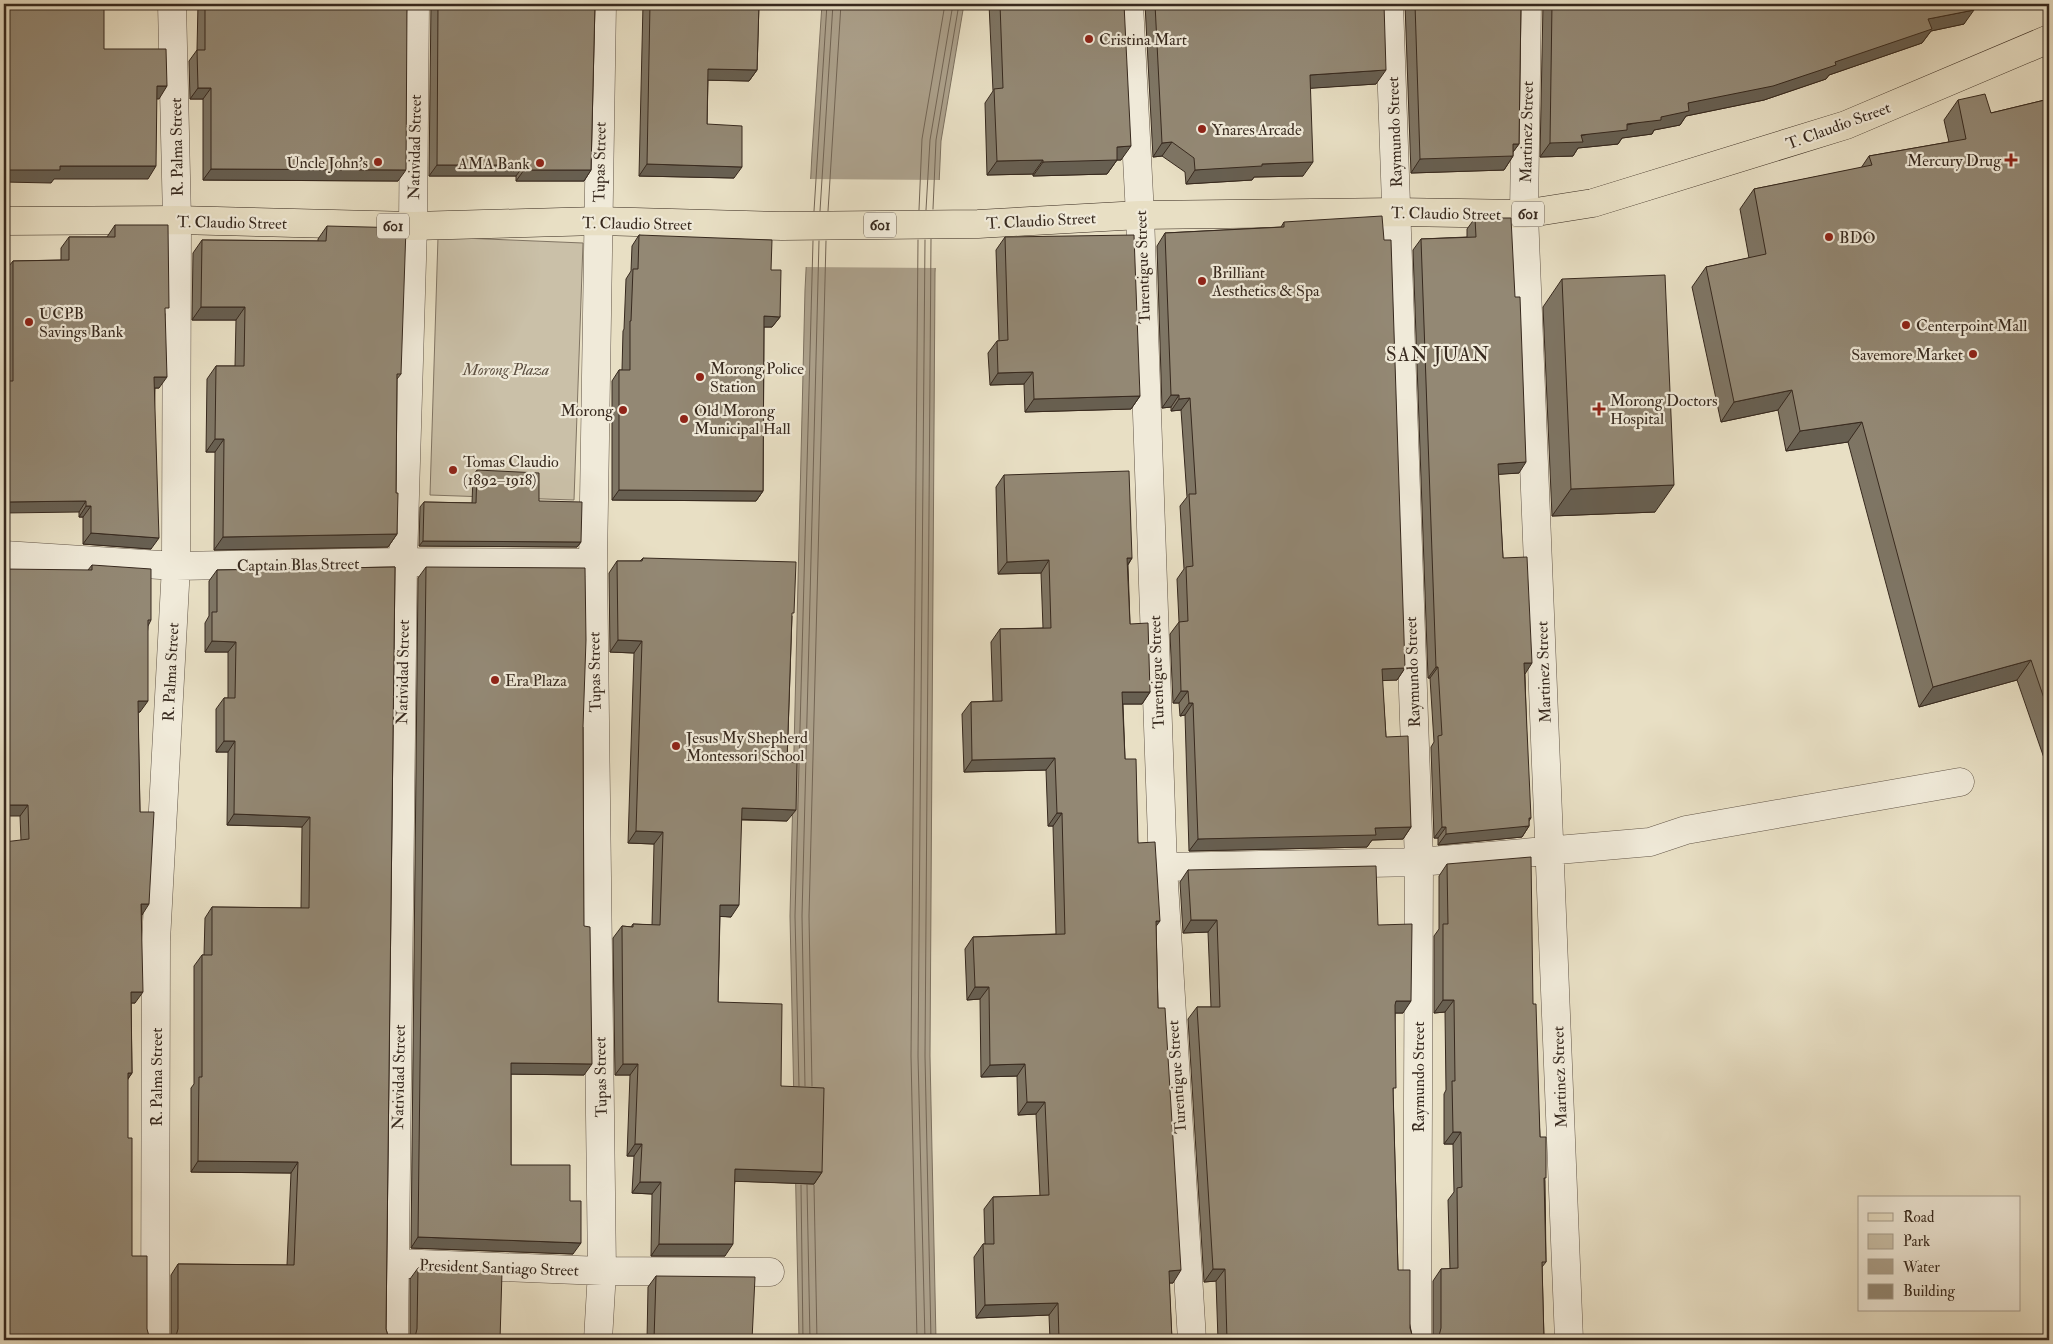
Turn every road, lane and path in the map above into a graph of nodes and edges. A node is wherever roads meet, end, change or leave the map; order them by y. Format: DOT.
graph roads {
  1 [pos="172,4"];
  2 [pos="415,4"];
  3 [pos="602,4"];
  4 [pos="1129,4"];
  5 [pos="1389,4"];
  6 [pos="1527,4"];
  7 [pos="2048,45"];
  8 [pos="1396,212"];
  9 [pos="1140,214"];
  10 [pos="1524,214"];
  11 [pos="177,220"];
  12 [pos="4,221"];
  13 [pos="598,221"];
  14 [pos="413,226"];
  15 [pos="4,555"];
  16 [pos="403,562"];
  17 [pos="593,563"];
  18 [pos="176,566"];
  19 [pos="1960,782"];
  20 [pos="1550,851"];
  21 [pos="1419,862"];
  22 [pos="1163,867"];
  23 [pos="396,1263"];
  24 [pos="602,1271"];
  25 [pos="770,1272"];
  26 [pos="155,1340"];
  27 [pos="394,1340"];
  28 [pos="598,1340"];
  29 [pos="1192,1340"];
  30 [pos="1417,1340"];
  31 [pos="1569,1340"];
  1 -- 11 [label="street, R. Palma Street"];
  2 -- 14 [label="street, Natividad Street"];
  3 -- 13 [label="street, Tupas Street"];
  4 -- 9 [label="street, Turentigue Street"];
  5 -- 8 [label="street, Raymundo Street"];
  6 -- 10 [label="street, Martinez Street"];
  7 -- 10 [label="main road, T. Claudio Street / 601"];
  8 -- 9 [label="main road, T. Claudio Street / 601"];
  8 -- 10 [label="main road, T. Claudio Street / 601"];
  8 -- 21 [label="street, Raymundo Street"];
  9 -- 13 [label="main road, T. Claudio Street / 601"];
  9 -- 22 [label="street, Turentigue Street"];
  10 -- 20 [label="street, Martinez Street"];
  11 -- 12 [label="main road, T. Claudio Street / 601"];
  11 -- 14 [label="main road, T. Claudio Street / 601"];
  11 -- 18 [label="street, R. Palma Street"];
  13 -- 14 [label="main road, T. Claudio Street / 601"];
  13 -- 17 [label="street, Tupas Street"];
  14 -- 16 [label="street, Natividad Street"];
  15 -- 18 [label="street, Captain Blas Street"];
  16 -- 17 [label="street, Captain Blas Street"];
  16 -- 18 [label="street, Captain Blas Street"];
  16 -- 23 [label="street, Natividad Street"];
  17 -- 24 [label="street, Tupas Street"];
  18 -- 26 [label="street, R. Palma Street"];
  19 -- 20 [label="street"];
  20 -- 21 [label="street"];
  20 -- 31 [label="street, Martinez Street"];
  21 -- 22 [label="street"];
  21 -- 30 [label="street, Raymundo Street"];
  22 -- 29 [label="street, Turentigue Street"];
  23 -- 24 [label="street, President Santiago Street"];
  23 -- 27 [label="street, Natividad Street"];
  24 -- 25 [label="street, President Santiago Street"];
  24 -- 28 [label="street, Tupas Street"];
}
